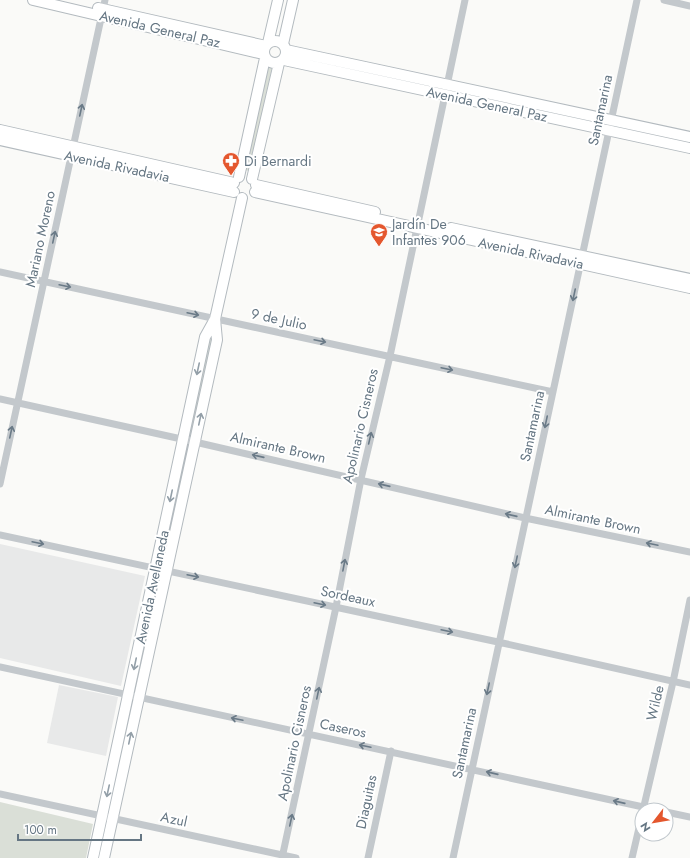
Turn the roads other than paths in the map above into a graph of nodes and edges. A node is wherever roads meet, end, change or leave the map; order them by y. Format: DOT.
graph roads {
  1 [pos="33,0"];
  2 [pos="63,0"];
  3 [pos="278,0"];
  4 [pos="293,0"];
  5 [pos="466,0"];
  6 [pos="637,0"];
  7 [pos="664,0"];
  8 [pos="690,6"];
  9 [pos="103,8"];
  10 [pos="266,50"];
  11 [pos="283,54"];
  12 [pos="386,77"];
  13 [pos="448,85"];
  14 [pos="445,95"];
  15 [pos="527,102"];
  16 [pos="559,109"];
  17 [pos="525,113"];
  18 [pos="557,120"];
  19 [pos="612,120"];
  20 [pos="0,130"];
  21 [pos="609,131"];
  22 [pos="690,137"];
  23 [pos="0,140"];
  24 [pos="690,148"];
  25 [pos="72,151"];
  26 [pos="254,185"];
  27 [pos="237,187"];
  28 [pos="418,225"];
  29 [pos="582,260"];
  30 [pos="0,272"];
  31 [pos="690,279"];
  32 [pos="44,282"];
  33 [pos="690,288"];
  34 [pos="215,319"];
  35 [pos="390,356"];
  36 [pos="553,392"];
  37 [pos="0,399"];
  38 [pos="18,403"];
  39 [pos="183,439"];
  40 [pos="195,442"];
  41 [pos="361,479"];
  42 [pos="0,484"];
  43 [pos="525,518"];
  44 [pos="0,535"];
  45 [pos="690,552"];
  46 [pos="156,568"];
  47 [pos="167,571"];
  48 [pos="690,600"];
  49 [pos="336,607"];
  50 [pos="498,642"];
  51 [pos="0,667"];
  52 [pos="674,682"];
  53 [pos="690,685"];
  54 [pos="129,695"];
  55 [pos="139,697"];
  56 [pos="309,734"];
  57 [pos="391,751"];
  58 [pos="472,769"];
  59 [pos="0,794"];
  60 [pos="646,802"];
  61 [pos="634,807"];
  62 [pos="674,814"];
  63 [pos="690,817"];
  64 [pos="108,818"];
  65 [pos="636,842"];
  66 [pos="283,856"];
  67 [pos="93,858"];
  68 [pos="104,858"];
  69 [pos="296,858"];
  70 [pos="368,858"];
  71 [pos="453,858"];
  72 [pos="632,858"];
  1 -- 9 [label="main road, Avenida General Paz"];
  2 -- 9 [label="main road, Avenida General Paz"];
  3 -- 10 [label="main road, Avenida Avellaneda"];
  4 -- 11 [label="main road"];
  5 -- 13 [label="street, Apolinario Cisneros"];
  6 -- 19 [label="street, Santamarina"];
  7 -- 8 [label="street"];
  9 -- 10 [label="main road, Avenida General Paz"];
  25 -- 9 [label="street, Mariano Moreno, one-way"];
  10 -- 11 [label="main road"];
  10 -- 11 [label="main road"];
  10 -- 27 [label="main road, Avenida Avellaneda"];
  11 -- 12 [label="main road, Avenida General Paz"];
  11 -- 26 [label="main road"];
  12 -- 13 [label="main road, Avenida General Paz"];
  12 -- 14 [label="main road, Avenida General Paz"];
  13 -- 14 [label="street, Apolinario Cisneros"];
  13 -- 15 [label="main road, Avenida General Paz"];
  14 -- 17 [label="main road, Avenida General Paz"];
  14 -- 28 [label="street, Apolinario Cisneros"];
  15 -- 16 [label="main road, Avenida General Paz"];
  15 -- 17 [label="main road"];
  16 -- 18 [label="main road"];
  16 -- 19 [label="main road, Avenida General Paz"];
  17 -- 18 [label="main road, Avenida General Paz"];
  18 -- 21 [label="main road, Avenida General Paz"];
  19 -- 21 [label="street, Santamarina"];
  19 -- 22 [label="main road, Avenida General Paz"];
  20 -- 25 [label="main road, Avenida Rivadavia"];
  21 -- 24 [label="main road, Avenida General Paz"];
  21 -- 29 [label="street, Santamarina"];
  23 -- 25 [label="main road, Avenida Rivadavia"];
  25 -- 27 [label="main road, Avenida Rivadavia"];
  32 -- 25 [label="street, Mariano Moreno, one-way"];
  26 -- 27 [label="main road, Avenida Rivadavia"];
  26 -- 27 [label="main road"];
  26 -- 28 [label="main road, Avenida Rivadavia"];
  27 -- 34 [label="main road, Avenida Avellaneda"];
  28 -- 29 [label="main road, Avenida Rivadavia"];
  28 -- 35 [label="street, Apolinario Cisneros"];
  29 -- 31 [label="main road, Avenida Rivadavia"];
  29 -- 33 [label="main road, Avenida Rivadavia"];
  29 -- 36 [label="street, Santamarina, one-way"];
  30 -- 32 [label="street, 9 de Julio"];
  32 -- 34 [label="street, 9 de Julio, one-way"];
  32 -- 38 [label="street, Mariano Moreno"];
  34 -- 35 [label="street, 9 de Julio, one-way"];
  34 -- 39 [label="main road, Avenida Avellaneda, one-way"];
  40 -- 34 [label="main road, Avenida Avellaneda, one-way"];
  35 -- 36 [label="street, 9 de Julio, one-way"];
  41 -- 35 [label="street, Apolinario Cisneros, one-way"];
  36 -- 43 [label="street, Santamarina, one-way"];
  37 -- 38 [label="street, Almirante Brown"];
  38 -- 39 [label="street, Almirante Brown"];
  42 -- 38 [label="street, Mariano Moreno, one-way"];
  39 -- 40 [label="street, Almirante Brown"];
  39 -- 46 [label="main road, Avenida Avellaneda, one-way"];
  41 -- 40 [label="street, Almirante Brown, one-way"];
  40 -- 47 [label="main road, Avenida Avellaneda"];
  43 -- 41 [label="street, Almirante Brown, one-way"];
  49 -- 41 [label="street, Apolinario Cisneros, one-way"];
  45 -- 43 [label="street, Almirante Brown, one-way"];
  43 -- 50 [label="street, Santamarina, one-way"];
  44 -- 46 [label="street, Sordeaux, one-way"];
  46 -- 47 [label="street, Sordeaux"];
  46 -- 54 [label="main road, Avenida Avellaneda, one-way"];
  47 -- 49 [label="street, Sordeaux, one-way"];
  47 -- 55 [label="main road, Avenida Avellaneda"];
  48 -- 52 [label="street, Wilde"];
  49 -- 50 [label="street, Sordeaux, one-way"];
  56 -- 49 [label="street, Apolinario Cisneros, one-way"];
  50 -- 52 [label="street, Sordeaux"];
  50 -- 58 [label="street, Santamarina, one-way"];
  51 -- 54 [label="street, Caseros"];
  52 -- 53 [label="street, Sordeaux"];
  52 -- 60 [label="street, Wilde"];
  54 -- 55 [label="street, Caseros"];
  54 -- 64 [label="main road, Avenida Avellaneda, one-way"];
  56 -- 55 [label="street, Caseros, one-way"];
  64 -- 55 [label="main road, Avenida Avellaneda, one-way"];
  57 -- 56 [label="street, Caseros, one-way"];
  66 -- 56 [label="street, Apolinario Cisneros, one-way"];
  57 -- 58 [label="street, Caseros"];
  57 -- 70 [label="street, Diaguitas"];
  61 -- 58 [label="street, Caseros, one-way"];
  58 -- 71 [label="street, Santamarina"];
  59 -- 64 [label="street, Azul"];
  62 -- 63 [label="street"];
  64 -- 66 [label="street, Azul"];
  64 -- 67 [label="main road, Avenida Avellaneda"];
  64 -- 68 [label="main road, Avenida Avellaneda"];
  65 -- 72 [label="street"];
  66 -- 69 [label="street, Azul"];
}
